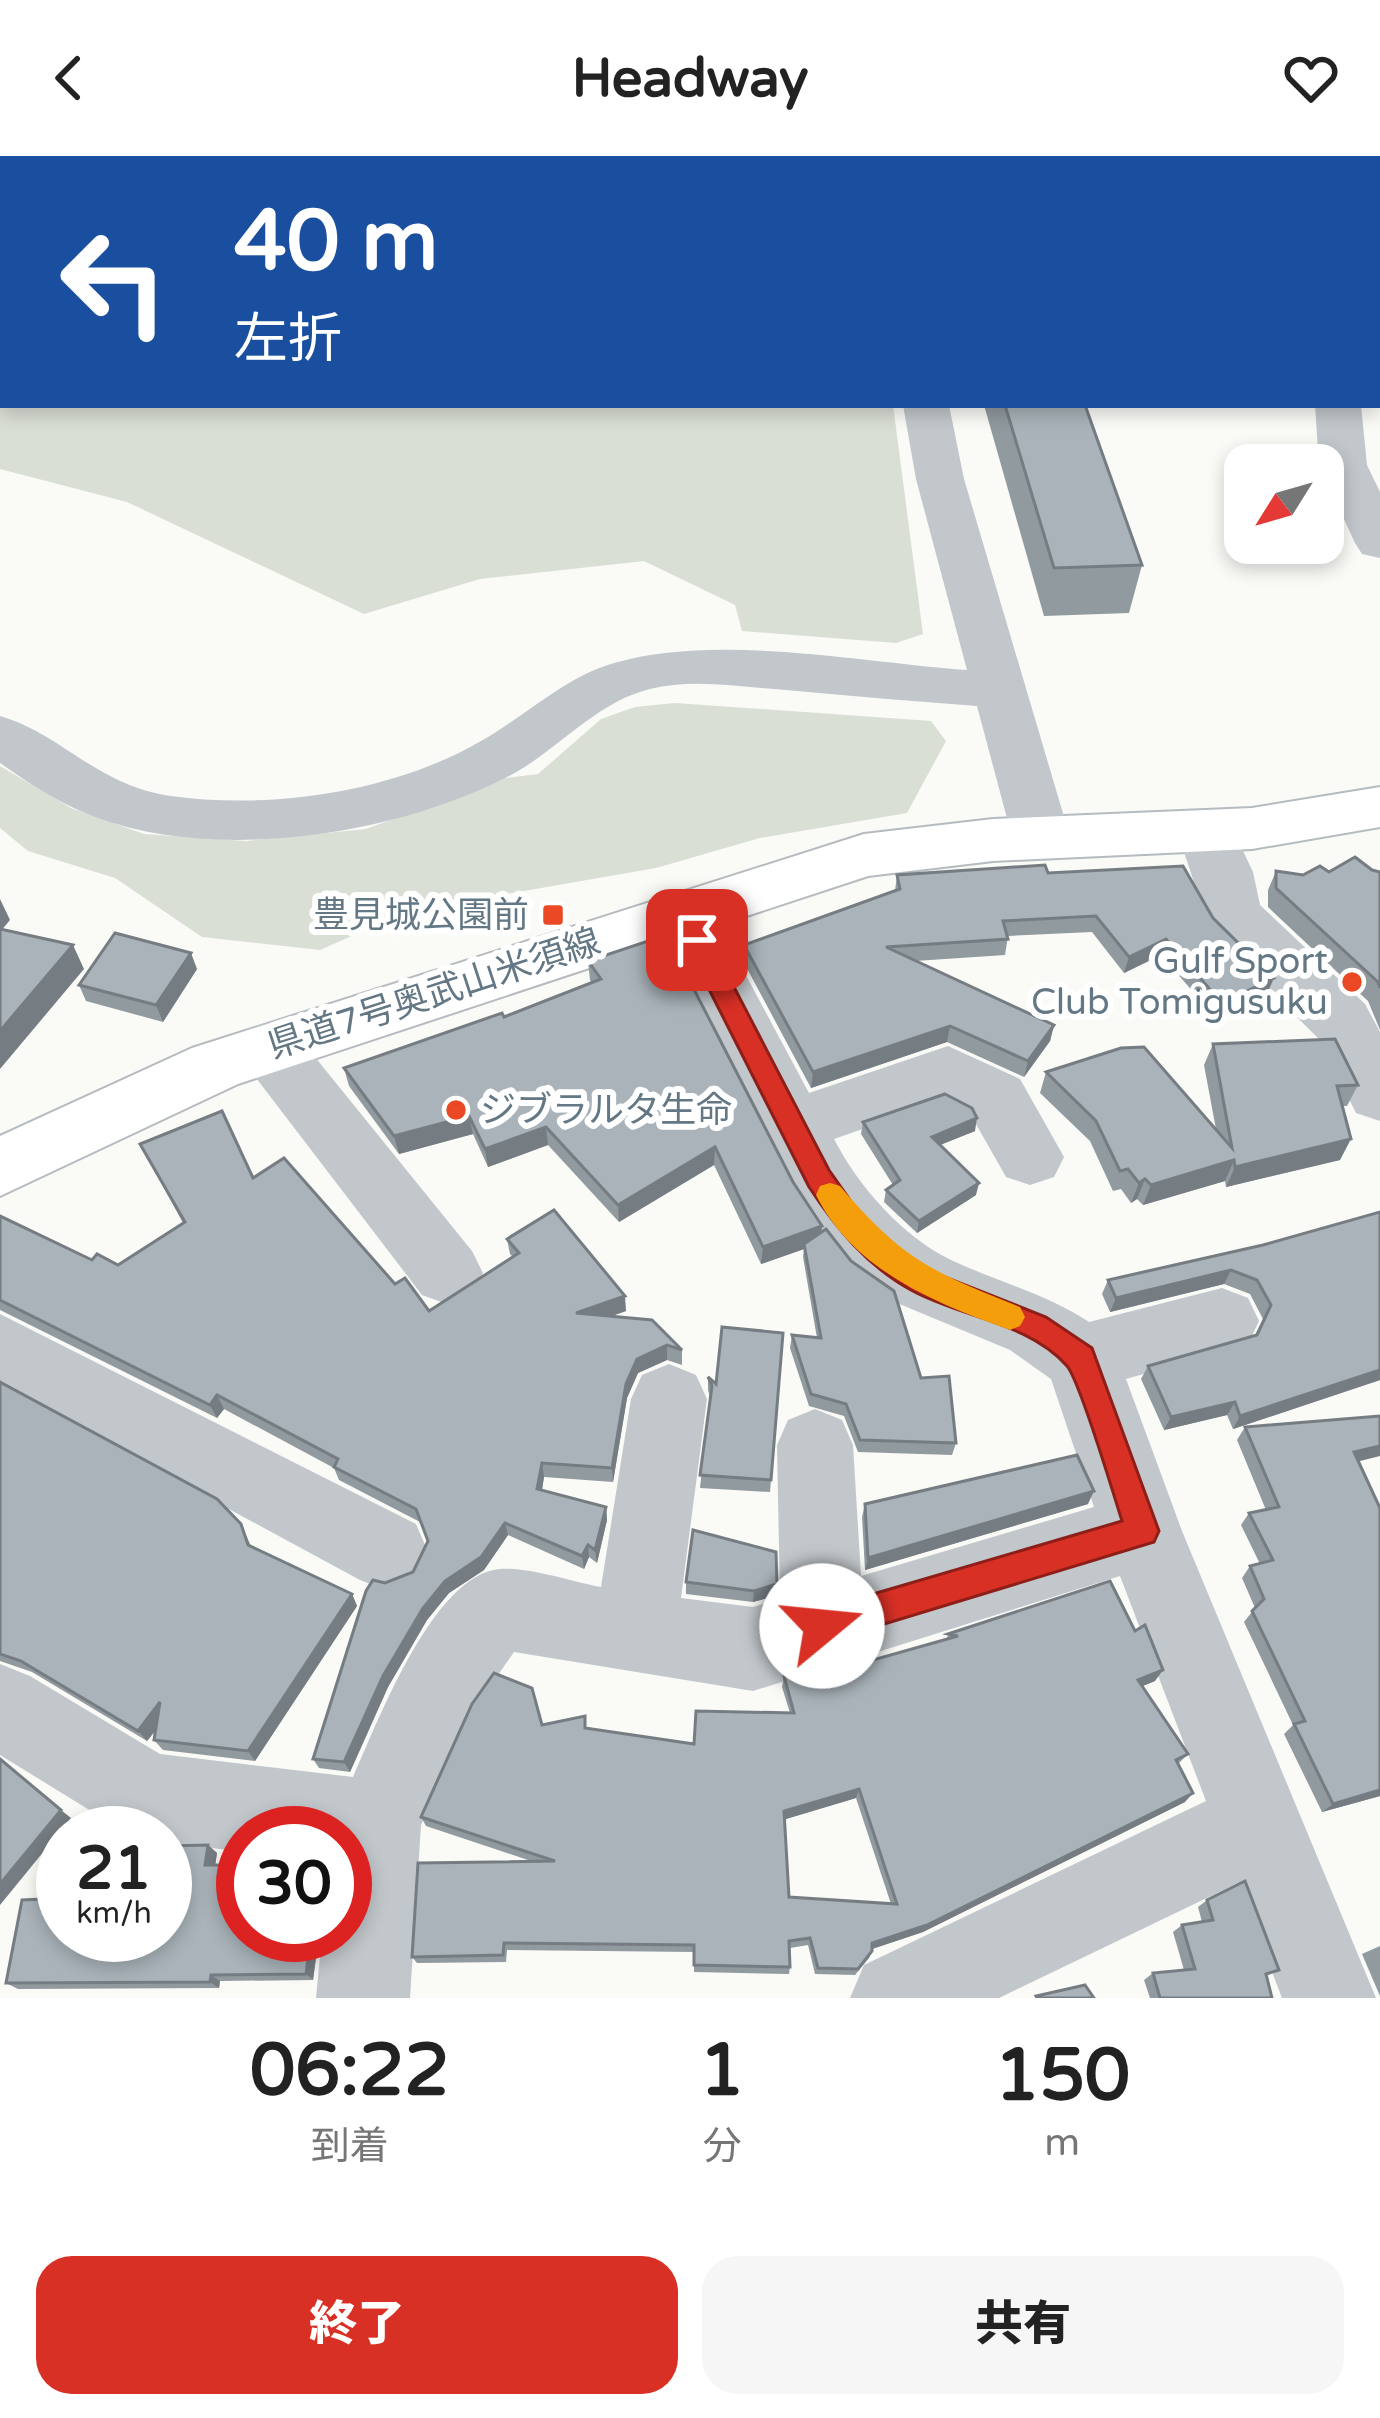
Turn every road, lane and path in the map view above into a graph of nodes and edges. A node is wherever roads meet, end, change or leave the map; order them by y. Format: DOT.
graph roads {
  1 [pos="927,408"];
  2 [pos="1338,408"];
  3 [pos="1380,543"];
  4 [pos="999,690"];
  5 [pos="0,735"];
  6 [pos="1380,808"];
  7 [pos="1207,834"];
  8 [pos="1041,837"];
  9 [pos="682,913"];
  10 [pos="270,1048"];
  11 [pos="1380,1094"];
  12 [pos="792,1126"];
  13 [pos="1030,1157"];
  14 [pos="0,1167"];
  15 [pos="447,1273"];
  16 [pos="1222,1321"];
  17 [pos="0,1347"];
  18 [pos="1081,1358"];
  19 [pos="669,1399"];
  20 [pos="814,1445"];
  21 [pos="1142,1531"];
  22 [pos="388,1552"];
  23 [pos="822,1626"];
  24 [pos="635,1634"];
  25 [pos="0,1706"];
  26 [pos="1258,1818"];
  27 [pos="377,1824"];
  28 [pos="363,1998"];
  29 [pos="897,1998"];
  30 [pos="1329,1998"];
  1 -- 4 [label="street"];
  2 -- 3 [label="street"];
  4 -- 5 [label="street"];
  4 -- 8 [label="street"];
  6 -- 7 [label="main road, 県道7号奥武山米須線"];
  7 -- 8 [label="main road, 県道7号奥武山米須線"];
  7 -- 11 [label="street"];
  8 -- 9 [label="main road, 県道7号奥武山米須線"];
  9 -- 10 [label="main road, 県道7号奥武山米須線"];
  9 -- 12 [label="street"];
  10 -- 14 [label="main road, 県道7号奥武山米須線"];
  10 -- 15 [label="street"];
  12 -- 13 [label="street"];
  12 -- 18 [label="street"];
  16 -- 18 [label="street"];
  17 -- 22 [label="street"];
  18 -- 21 [label="street"];
  19 -- 24 [label="street"];
  20 -- 23 [label="street"];
  21 -- 23 [label="street"];
  21 -- 26 [label="street"];
  23 -- 24 [label="street"];
  24 -- 27 [label="street"];
  25 -- 27 [label="street"];
  26 -- 29 [label="street"];
  26 -- 30 [label="street"];
  27 -- 28 [label="street"];
}
